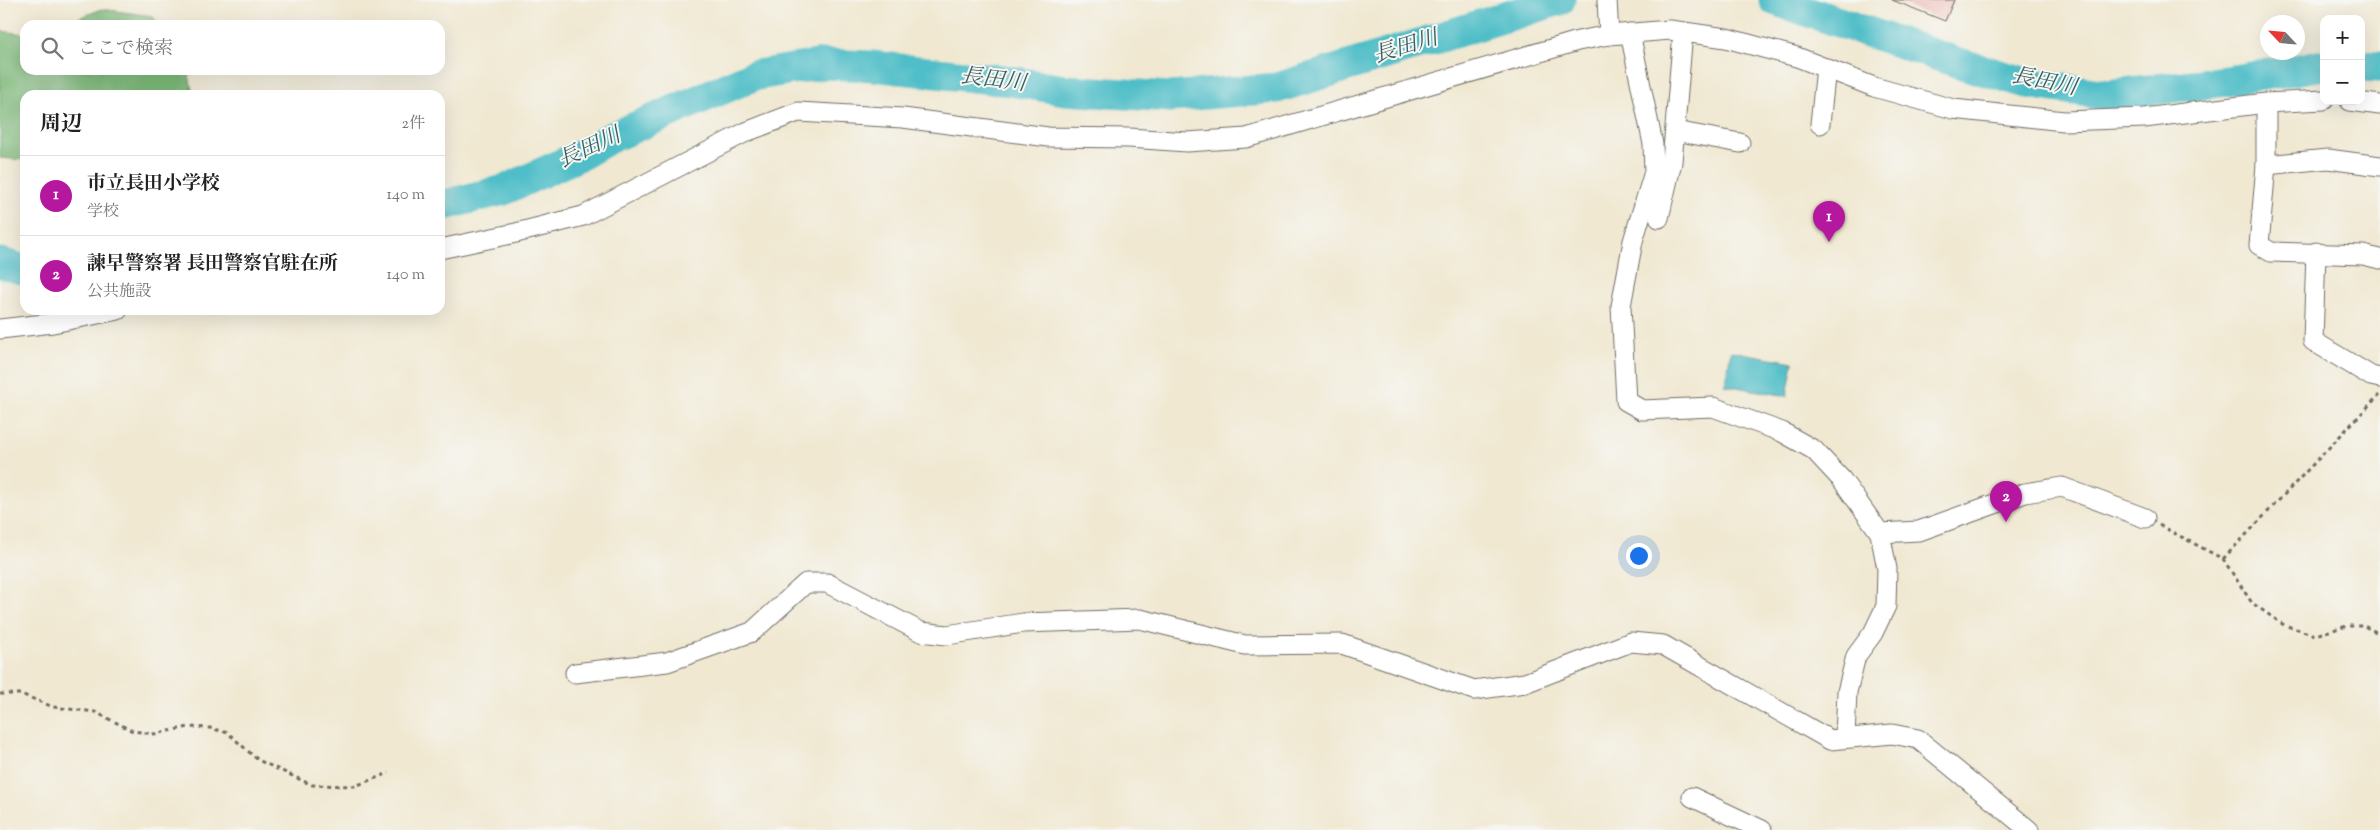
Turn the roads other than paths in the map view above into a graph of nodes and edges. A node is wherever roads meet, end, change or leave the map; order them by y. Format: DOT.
graph roads {
  1 [pos="1607,0"];
  2 [pos="1609,28"];
  3 [pos="1683,32"];
  4 [pos="1630,33"];
  5 [pos="1826,68"];
  6 [pos="2320,100"];
  7 [pos="2266,103"];
  8 [pos="2365,103"];
  9 [pos="2380,105"];
  10 [pos="1820,124"];
  11 [pos="1675,131"];
  12 [pos="1740,143"];
  13 [pos="2266,165"];
  14 [pos="2380,166"];
  15 [pos="1659,218"];
  16 [pos="445,248"];
  17 [pos="2316,252"];
  18 [pos="2380,259"];
  19 [pos="93,315"];
  20 [pos="0,329"];
  21 [pos="2380,378"];
  22 [pos="2145,518"];
  23 [pos="1880,533"];
  24 [pos="575,673"];
  25 [pos="1845,737"];
  26 [pos="1692,798"];
  27 [pos="1762,830"];
  28 [pos="2029,830"];
  1 -- 2 [label="street"];
  2 -- 4 [label="street"];
  2 -- 16 [label="street"];
  3 -- 4 [label="street"];
  3 -- 5 [label="street"];
  3 -- 11 [label="street"];
  4 -- 23 [label="street"];
  5 -- 7 [label="street"];
  5 -- 10 [label="street"];
  6 -- 7 [label="street"];
  7 -- 13 [label="street"];
  8 -- 9 [label="street"];
  11 -- 12 [label="street"];
  11 -- 15 [label="street"];
  13 -- 14 [label="street"];
  13 -- 17 [label="street"];
  17 -- 18 [label="street"];
  17 -- 21 [label="street"];
  19 -- 20 [label="street"];
  22 -- 23 [label="street"];
  23 -- 25 [label="street"];
  24 -- 25 [label="street"];
  25 -- 28 [label="street"];
  26 -- 27 [label="street"];
}
